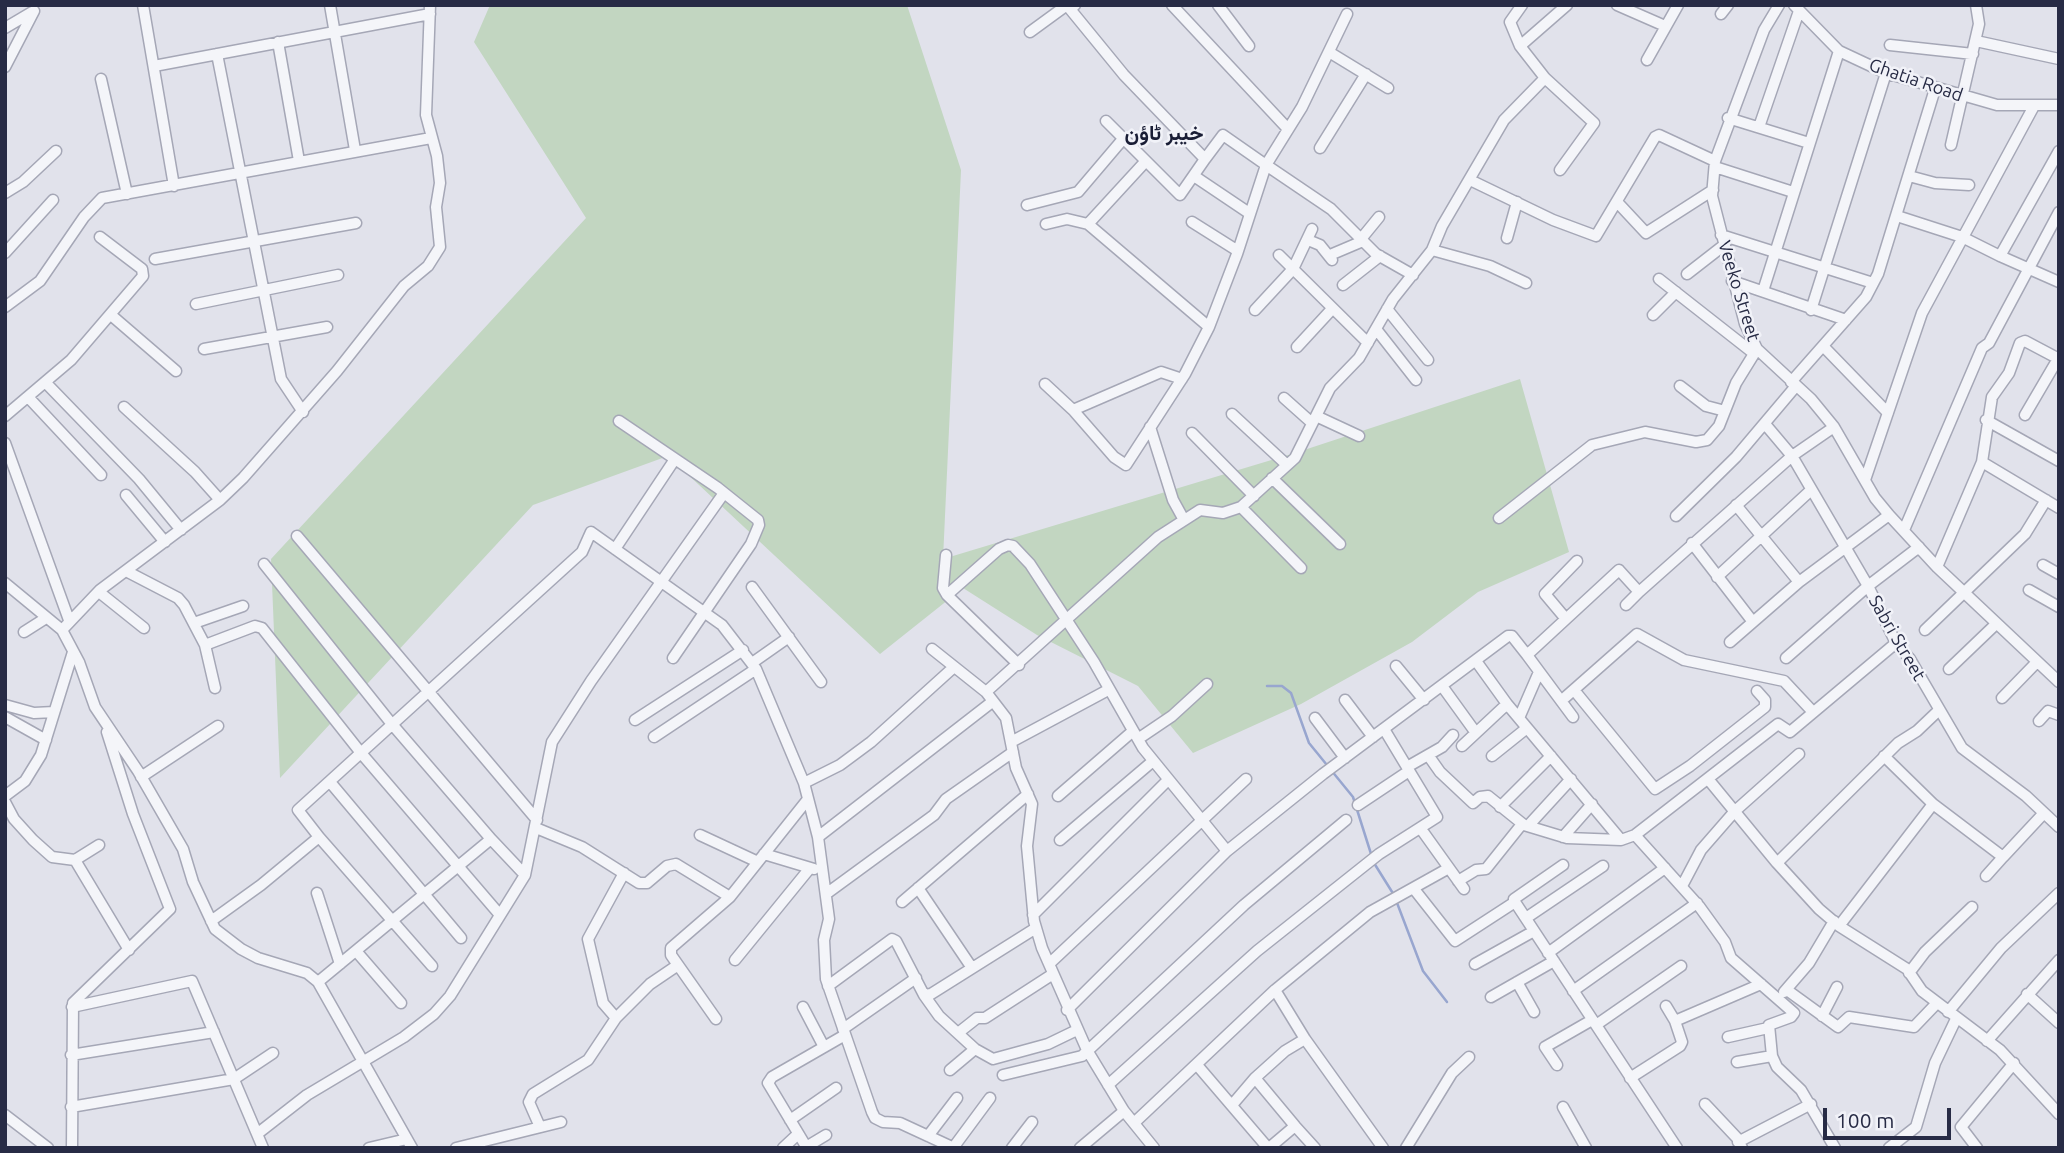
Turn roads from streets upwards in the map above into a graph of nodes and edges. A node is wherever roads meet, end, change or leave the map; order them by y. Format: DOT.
graph roads {
  1 [pos="143,5"];
  2 [pos="330,5"];
  3 [pos="1172,5"];
  4 [pos="1218,5"];
  5 [pos="1522,5"];
  6 [pos="1567,5"];
  7 [pos="1616,5"];
  8 [pos="1678,5"];
  9 [pos="1779,5"];
  10 [pos="1976,5"];
  11 [pos="1070,6"];
  12 [pos="36,8"];
  13 [pos="1796,8"];
  14 [pos="430,10"];
  15 [pos="1347,14"];
  16 [pos="1665,26"];
  17 [pos="5,28"];
  18 [pos="333,32"];
  19 [pos="1030,32"];
  20 [pos="1976,41"];
  21 [pos="278,42"];
  22 [pos="1890,45"];
  23 [pos="1249,46"];
  24 [pos="1520,46"];
  25 [pos="1839,51"];
  26 [pos="1329,52"];
  27 [pos="217,54"];
  28 [pos="1973,54"];
  29 [pos="2059,59"];
  30 [pos="1647,61"];
  31 [pos="153,66"];
  32 [pos="5,67"];
  33 [pos="1886,73"];
  34 [pos="1366,74"];
  35 [pos="1545,78"];
  36 [pos="101,79"];
  37 [pos="1388,88"];
  38 [pos="1935,89"];
  39 [pos="1965,97"];
  40 [pos="2059,105"];
  41 [pos="2034,106"];
  42 [pos="1728,118"];
  43 [pos="1105,121"];
  44 [pos="1759,127"];
  45 [pos="1287,128"];
  46 [pos="431,138"];
  47 [pos="1123,139"];
  48 [pos="1809,143"];
  49 [pos="1951,145"];
  50 [pos="1320,148"];
  51 [pos="355,150"];
  52 [pos="56,151"];
  53 [pos="2059,151"];
  54 [pos="1205,159"];
  55 [pos="299,161"];
  56 [pos="1145,162"];
  57 [pos="1715,164"];
  58 [pos="1266,165"];
  59 [pos="1560,170"];
  60 [pos="240,172"];
  61 [pos="1194,176"];
  62 [pos="1909,176"];
  63 [pos="1469,180"];
  64 [pos="174,186"];
  65 [pos="1969,186"];
  66 [pos="1713,190"];
  67 [pos="1793,192"];
  68 [pos="5,193"];
  69 [pos="127,194"];
  70 [pos="53,200"];
  71 [pos="1517,202"];
  72 [pos="1618,203"];
  73 [pos="1027,205"];
  74 [pos="2059,212"];
  75 [pos="1249,214"];
  76 [pos="1897,216"];
  77 [pos="1379,217"];
  78 [pos="1192,222"];
  79 [pos="356,223"];
  80 [pos="1046,224"];
  81 [pos="1088,224"];
  82 [pos="1312,229"];
  83 [pos="1721,235"];
  84 [pos="100,237"];
  85 [pos="1962,237"];
  86 [pos="1507,238"];
  87 [pos="1308,240"];
  88 [pos="1362,240"];
  89 [pos="254,242"];
  90 [pos="1723,246"];
  91 [pos="1432,250"];
  92 [pos="1238,251"];
  93 [pos="1775,251"];
  94 [pos="5,253"];
  95 [pos="1279,255"];
  96 [pos="1380,256"];
  97 [pos="2000,256"];
  98 [pos="155,260"];
  99 [pos="1824,268"];
  100 [pos="1293,269"];
  101 [pos="2027,269"];
  102 [pos="1687,274"];
  103 [pos="338,275"];
  104 [pos="1413,275"];
  105 [pos="1659,279"];
  106 [pos="1732,281"];
  107 [pos="2059,282"];
  108 [pos="1873,283"];
  109 [pos="1526,284"];
  110 [pos="1343,285"];
  111 [pos="263,290"];
  112 [pos="1763,291"];
  113 [pos="1676,292"];
  114 [pos="196,304"];
  115 [pos="5,307"];
  116 [pos="1332,309"];
  117 [pos="1387,309"];
  118 [pos="1255,310"];
  119 [pos="1811,310"];
  120 [pos="1653,315"];
  121 [pos="111,316"];
  122 [pos="1846,320"];
  123 [pos="327,327"];
  124 [pos="1209,327"];
  125 [pos="1376,329"];
  126 [pos="273,337"];
  127 [pos="1368,344"];
  128 [pos="1823,346"];
  129 [pos="1297,347"];
  130 [pos="204,349"];
  131 [pos="1754,350"];
  132 [pos="2058,358"];
  133 [pos="1428,360"];
  134 [pos="176,371"];
  135 [pos="1182,379"];
  136 [pos="1416,380"];
  137 [pos="45,382"];
  138 [pos="1045,384"];
  139 [pos="1793,384"];
  140 [pos="1680,386"];
  141 [pos="28,397"];
  142 [pos="1284,398"];
  143 [pos="124,407"];
  144 [pos="1073,410"];
  145 [pos="1725,411"];
  146 [pos="303,412"];
  147 [pos="1888,413"];
  148 [pos="1233,414"];
  149 [pos="2025,415"];
  150 [pos="5,416"];
  151 [pos="1314,420"];
  152 [pos="1986,420"];
  153 [pos="619,421"];
  154 [pos="1765,424"];
  155 [pos="1150,427"];
  156 [pos="1834,427"];
  157 [pos="1192,433"];
  158 [pos="1359,436"];
  159 [pos="5,443"];
  160 [pos="1792,456"];
  161 [pos="675,459"];
  162 [pos="2059,461"];
  163 [pos="1982,462"];
  164 [pos="1287,465"];
  165 [pos="101,475"];
  166 [pos="1272,478"];
  167 [pos="1865,480"];
  168 [pos="1810,491"];
  169 [pos="724,493"];
  170 [pos="126,495"];
  171 [pos="1254,496"];
  172 [pos="220,500"];
  173 [pos="2046,500"];
  174 [pos="1736,505"];
  175 [pos="1241,507"];
  176 [pos="2059,508"];
  177 [pos="1889,515"];
  178 [pos="1676,516"];
  179 [pos="1499,518"];
  180 [pos="1184,520"];
  181 [pos="181,530"];
  182 [pos="1904,530"];
  183 [pos="297,536"];
  184 [pos="1762,537"];
  185 [pos="165,542"];
  186 [pos="1692,543"];
  187 [pos="1340,544"];
  188 [pos="1845,547"];
  189 [pos="1919,547"];
  190 [pos="615,549"];
  191 [pos="946,555"];
  192 [pos="1577,561"];
  193 [pos="264,564"];
  194 [pos="2043,565"];
  195 [pos="1937,567"];
  196 [pos="1301,568"];
  197 [pos="126,571"];
  198 [pos="2059,574"];
  199 [pos="1717,578"];
  200 [pos="662,582"];
  201 [pos="1799,582"];
  202 [pos="5,583"];
  203 [pos="752,586"];
  204 [pos="1868,586"];
  205 [pos="2029,590"];
  206 [pos="99,592"];
  207 [pos="1639,592"];
  208 [pos="1965,593"];
  209 [pos="947,595"];
  210 [pos="1626,605"];
  211 [pos="243,606"];
  212 [pos="2059,607"];
  213 [pos="703,611"];
  214 [pos="46,618"];
  215 [pos="1566,619"];
  216 [pos="69,620"];
  217 [pos="1065,621"];
  218 [pos="1753,622"];
  219 [pos="194,623"];
  220 [pos="1996,624"];
  221 [pos="144,628"];
  222 [pos="62,630"];
  223 [pos="1925,630"];
  224 [pos="24,632"];
  225 [pos="789,637"];
  226 [pos="1730,642"];
  227 [pos="1896,643"];
  228 [pos="205,645"];
  229 [pos="932,649"];
  230 [pos="743,650"];
  231 [pos="74,652"];
  232 [pos="1527,655"];
  233 [pos="673,658"];
  234 [pos="1786,658"];
  235 [pos="1476,661"];
  236 [pos="2036,663"];
  237 [pos="1019,665"];
  238 [pos="754,666"];
  239 [pos="1396,666"];
  240 [pos="954,667"];
  241 [pos="1949,669"];
  242 [pos="1539,672"];
  243 [pos="821,682"];
  244 [pos="2059,682"];
  245 [pos="1207,684"];
  246 [pos="1442,686"];
  247 [pos="215,688"];
  248 [pos="1108,690"];
  249 [pos="1574,690"];
  250 [pos="427,691"];
  251 [pos="1757,691"];
  252 [pos="986,692"];
  253 [pos="2002,698"];
  254 [pos="1424,699"];
  255 [pos="1345,700"];
  256 [pos="1561,701"];
  257 [pos="992,702"];
  258 [pos="1507,704"];
  259 [pos="5,705"];
  260 [pos="1938,711"];
  261 [pos="54,712"];
  262 [pos="1813,712"];
  263 [pos="2059,715"];
  264 [pos="5,717"];
  265 [pos="1573,717"];
  266 [pos="1315,718"];
  267 [pos="1519,718"];
  268 [pos="635,720"];
  269 [pos="2039,721"];
  270 [pos="104,722"];
  271 [pos="391,723"];
  272 [pos="218,726"];
  273 [pos="1527,728"];
  274 [pos="1384,729"];
  275 [pos="1476,733"];
  276 [pos="1135,735"];
  277 [pos="1453,735"];
  278 [pos="654,737"];
  279 [pos="1373,737"];
  280 [pos="46,740"];
  281 [pos="1462,746"];
  282 [pos="1012,747"];
  283 [pos="361,753"];
  284 [pos="1798,754"];
  285 [pos="1428,755"];
  286 [pos="1493,756"];
  287 [pos="1551,756"];
  288 [pos="1884,756"];
  289 [pos="1345,758"];
  290 [pos="1153,761"];
  291 [pos="1690,766"];
  292 [pos="1408,769"];
  293 [pos="141,777"];
  294 [pos="1246,779"];
  295 [pos="1571,779"];
  296 [pos="1168,780"];
  297 [pos="1705,781"];
  298 [pos="330,782"];
  299 [pos="804,783"];
  300 [pos="1028,794"];
  301 [pos="5,796"];
  302 [pos="1058,796"];
  303 [pos="808,799"];
  304 [pos="5,802"];
  305 [pos="1592,804"];
  306 [pos="1933,804"];
  307 [pos="1358,805"];
  308 [pos="1500,807"];
  309 [pos="1735,811"];
  310 [pos="2044,813"];
  311 [pos="1201,819"];
  312 [pos="1346,820"];
  313 [pos="537,824"];
  314 [pos="1525,825"];
  315 [pos="2059,827"];
  316 [pos="1421,829"];
  317 [pos="700,835"];
  318 [pos="1635,835"];
  319 [pos="319,837"];
  320 [pos="818,837"];
  321 [pos="1563,837"];
  322 [pos="491,839"];
  323 [pos="1060,839"];
  324 [pos="1621,840"];
  325 [pos="99,845"];
  326 [pos="1227,851"];
  327 [pos="2003,857"];
  328 [pos="761,858"];
  329 [pos="75,860"];
  330 [pos="1777,863"];
  331 [pos="1563,865"];
  332 [pos="1603,866"];
  333 [pos="459,867"];
  334 [pos="810,868"];
  335 [pos="1449,868"];
  336 [pos="1665,868"];
  337 [pos="823,871"];
  338 [pos="624,873"];
  339 [pos="525,875"];
  340 [pos="1986,876"];
  341 [pos="1682,886"];
  342 [pos="918,888"];
  343 [pos="1414,889"];
  344 [pos="317,892"];
  345 [pos="2059,893"];
  346 [pos="826,894"];
  347 [pos="423,895"];
  348 [pos="730,897"];
  349 [pos="902,902"];
  350 [pos="1515,902"];
  351 [pos="1697,903"];
  352 [pos="1972,907"];
  353 [pos="500,915"];
  354 [pos="1033,915"];
  355 [pos="1526,919"];
  356 [pos="211,921"];
  357 [pos="391,922"];
  358 [pos="1836,923"];
  359 [pos="1036,928"];
  360 [pos="1534,931"];
  361 [pos="461,938"];
  362 [pos="129,950"];
  363 [pos="356,951"];
  364 [pos="1551,957"];
  365 [pos="735,960"];
  366 [pos="2059,960"];
  367 [pos="340,964"];
  368 [pos="1475,964"];
  369 [pos="678,965"];
  370 [pos="432,966"];
  371 [pos="1681,966"];
  372 [pos="972,968"];
  373 [pos="1051,969"];
  374 [pos="1909,973"];
  375 [pos="916,978"];
  376 [pos="318,982"];
  377 [pos="1517,982"];
  378 [pos="1761,984"];
  379 [pos="828,986"];
  380 [pos="1837,987"];
  381 [pos="1275,990"];
  382 [pos="1787,990"];
  383 [pos="1573,991"];
  384 [pos="2027,994"];
  385 [pos="924,995"];
  386 [pos="1491,997"];
  387 [pos="1778,999"];
  388 [pos="401,1003"];
  389 [pos="1937,1003"];
  390 [pos="1666,1006"];
  391 [pos="72,1007"];
  392 [pos="803,1007"];
  393 [pos="1067,1010"];
  394 [pos="1534,1012"];
  395 [pos="1822,1016"];
  396 [pos="1952,1016"];
  397 [pos="616,1018"];
  398 [pos="716,1019"];
  399 [pos="1675,1021"];
  400 [pos="1594,1023"];
  401 [pos="2059,1023"];
  402 [pos="1768,1028"];
  403 [pos="1077,1030"];
  404 [pos="214,1032"];
  405 [pos="844,1032"];
  406 [pos="958,1033"];
  407 [pos="1728,1037"];
  408 [pos="1305,1039"];
  409 [pos="1987,1041"];
  410 [pos="824,1047"];
  411 [pos="975,1049"];
  412 [pos="1087,1050"];
  413 [pos="273,1053"];
  414 [pos="71,1055"];
  415 [pos="1772,1056"];
  416 [pos="1469,1057"];
  417 [pos="364,1060"];
  418 [pos="1737,1062"];
  419 [pos="2014,1063"];
  420 [pos="1197,1065"];
  421 [pos="1557,1065"];
  422 [pos="950,1070"];
  423 [pos="1003,1075"];
  424 [pos="1255,1078"];
  425 [pos="1630,1078"];
  426 [pos="234,1079"];
  427 [pos="1108,1085"];
  428 [pos="836,1088"];
  429 [pos="957,1098"];
  430 [pos="990,1098"];
  431 [pos="1705,1104"];
  432 [pos="1811,1104"];
  433 [pos="1232,1105"];
  434 [pos="71,1107"];
  435 [pos="1563,1107"];
  436 [pos="1124,1111"];
  437 [pos="2059,1114"];
  438 [pos="5,1115"];
  439 [pos="790,1120"];
  440 [pos="561,1122"];
  441 [pos="1032,1122"];
  442 [pos="1134,1123"];
  443 [pos="1295,1126"];
  444 [pos="540,1127"];
  445 [pos="257,1134"];
  446 [pos="798,1134"];
  447 [pos="826,1135"];
  448 [pos="928,1136"];
  449 [pos="409,1144"];
  450 [pos="1740,1145"];
  451 [pos="807,1147"];
  452 [pos="1582,1147"];
  453 [pos="48,1148"];
  454 [pos="72,1148"];
  455 [pos="263,1148"];
  456 [pos="369,1148"];
  457 [pos="456,1148"];
  458 [pos="783,1148"];
  459 [pos="953,1148"];
  460 [pos="1012,1148"];
  461 [pos="1080,1148"];
  462 [pos="1154,1148"];
  463 [pos="1268,1148"];
  464 [pos="1315,1148"];
  465 [pos="1383,1148"];
  466 [pos="1406,1148"];
  467 [pos="1677,1148"];
  468 [pos="1835,1148"];
  469 [pos="1889,1148"];
  470 [pos="1977,1148"];
  1 -- 31 [label="street"];
  2 -- 18 [label="street"];
  3 -- 45 [label="street"];
  4 -- 23 [label="street"];
  5 -- 24 [label="street"];
  6 -- 24 [label="street"];
  7 -- 16 [label="street"];
  8 -- 16 [label="street"];
  9 -- 42 [label="street, Veeko Street"];
  10 -- 20 [label="street"];
  11 -- 19 [label="street"];
  11 -- 54 [label="street"];
  12 -- 17 [label="street"];
  12 -- 32 [label="street"];
  13 -- 25 [label="street, Ghatia Road"];
  13 -- 44 [label="street"];
  14 -- 18 [label="street"];
  14 -- 46 [label="street"];
  15 -- 26 [label="street"];
  16 -- 30 [label="street"];
  18 -- 21 [label="street"];
  18 -- 51 [label="street"];
  20 -- 28 [label="street"];
  20 -- 29 [label="street"];
  21 -- 27 [label="street"];
  21 -- 55 [label="street"];
  22 -- 28 [label="street"];
  24 -- 35 [label="street"];
  25 -- 33 [label="street, Ghatia Road"];
  25 -- 48 [label="street"];
  26 -- 34 [label="street"];
  26 -- 45 [label="street"];
  27 -- 31 [label="street"];
  27 -- 60 [label="street"];
  28 -- 39 [label="street"];
  31 -- 64 [label="street"];
  33 -- 38 [label="street, Ghatia Road"];
  33 -- 99 [label="street"];
  34 -- 37 [label="street"];
  34 -- 50 [label="street"];
  35 -- 59 [label="street"];
  35 -- 63 [label="street"];
  36 -- 69 [label="street"];
  38 -- 39 [label="street, Ghatia Road"];
  38 -- 62 [label="street"];
  39 -- 41 [label="street, Ghatia Road"];
  39 -- 49 [label="street"];
  40 -- 41 [label="street, Ghatia Road"];
  41 -- 85 [label="street"];
  42 -- 44 [label="street"];
  42 -- 57 [label="street, Veeko Street"];
  43 -- 47 [label="street"];
  44 -- 48 [label="street"];
  45 -- 58 [label="street"];
  46 -- 51 [label="street"];
  46 -- 146 [label="street"];
  47 -- 56 [label="street"];
  47 -- 73 [label="street"];
  48 -- 67 [label="street"];
  51 -- 55 [label="street"];
  52 -- 68 [label="street"];
  53 -- 97 [label="street"];
  54 -- 58 [label="street"];
  54 -- 61 [label="street"];
  55 -- 60 [label="street"];
  56 -- 61 [label="street"];
  56 -- 81 [label="street"];
  57 -- 66 [label="street, Veeko Street"];
  57 -- 67 [label="street"];
  57 -- 72 [label="street"];
  58 -- 75 [label="street"];
  58 -- 88 [label="street"];
  60 -- 64 [label="street"];
  60 -- 89 [label="street"];
  61 -- 75 [label="street"];
  62 -- 65 [label="street"];
  62 -- 76 [label="street"];
  63 -- 71 [label="street"];
  63 -- 91 [label="street"];
  64 -- 69 [label="street"];
  66 -- 72 [label="street"];
  66 -- 83 [label="street, Veeko Street"];
  67 -- 93 [label="street"];
  69 -- 115 [label="street"];
  70 -- 94 [label="street"];
  71 -- 72 [label="street"];
  71 -- 86 [label="street"];
  74 -- 101 [label="street"];
  75 -- 92 [label="street"];
  76 -- 85 [label="street"];
  76 -- 108 [label="street"];
  77 -- 88 [label="street"];
  78 -- 92 [label="street"];
  79 -- 89 [label="street"];
  80 -- 81 [label="street"];
  81 -- 124 [label="street"];
  82 -- 87 [label="street"];
  83 -- 90 [label="street, Veeko Street"];
  83 -- 93 [label="street"];
  84 -- 121 [label="street"];
  85 -- 97 [label="street"];
  85 -- 147 [label="street"];
  87 -- 88 [label="street"];
  87 -- 100 [label="street"];
  88 -- 96 [label="street"];
  89 -- 98 [label="street"];
  89 -- 111 [label="street"];
  90 -- 102 [label="street"];
  90 -- 106 [label="street, Veeko Street"];
  91 -- 104 [label="street"];
  91 -- 109 [label="street"];
  92 -- 124 [label="street"];
  93 -- 99 [label="street"];
  93 -- 112 [label="street"];
  95 -- 100 [label="street"];
  96 -- 104 [label="street"];
  96 -- 110 [label="street"];
  97 -- 101 [label="street"];
  99 -- 108 [label="street"];
  99 -- 119 [label="street"];
  100 -- 116 [label="street"];
  100 -- 118 [label="street"];
  101 -- 107 [label="street"];
  101 -- 182 [label="street"];
  103 -- 111 [label="street"];
  104 -- 117 [label="street"];
  105 -- 113 [label="street"];
  106 -- 112 [label="street"];
  106 -- 131 [label="street, Veeko Street"];
  108 -- 122 [label="street"];
  111 -- 114 [label="street"];
  111 -- 126 [label="street"];
  112 -- 119 [label="street"];
  113 -- 120 [label="street"];
  113 -- 131 [label="street"];
  116 -- 127 [label="street"];
  116 -- 129 [label="street"];
  117 -- 125 [label="street"];
  117 -- 133 [label="street"];
  119 -- 122 [label="street"];
  121 -- 134 [label="street"];
  121 -- 137 [label="street"];
  122 -- 128 [label="street"];
  123 -- 126 [label="street"];
  124 -- 135 [label="street"];
  125 -- 127 [label="street"];
  125 -- 136 [label="street"];
  126 -- 130 [label="street"];
  126 -- 146 [label="street"];
  127 -- 151 [label="street"];
  128 -- 139 [label="street"];
  128 -- 147 [label="street"];
  131 -- 139 [label="street, Veeko Street"];
  131 -- 145 [label="street"];
  132 -- 149 [label="street"];
  132 -- 152 [label="street"];
  135 -- 144 [label="street"];
  135 -- 155 [label="street"];
  137 -- 141 [label="street"];
  137 -- 181 [label="street"];
  138 -- 144 [label="street"];
  139 -- 154 [label="street"];
  139 -- 156 [label="street, Veeko Street"];
  140 -- 145 [label="street"];
  141 -- 150 [label="street"];
  141 -- 165 [label="street"];
  142 -- 151 [label="street"];
  143 -- 172 [label="street"];
  144 -- 155 [label="street"];
  145 -- 179 [label="street"];
  146 -- 172 [label="street"];
  147 -- 167 [label="street"];
  148 -- 164 [label="street"];
  151 -- 158 [label="street"];
  151 -- 164 [label="street"];
  152 -- 162 [label="street"];
  152 -- 163 [label="street"];
  153 -- 161 [label="street"];
  154 -- 160 [label="street, Sabri Street"];
  154 -- 178 [label="street"];
  155 -- 180 [label="street"];
  156 -- 160 [label="street"];
  156 -- 167 [label="street, Veeko Street"];
  157 -- 171 [label="street"];
  159 -- 216 [label="street"];
  160 -- 168 [label="street, Sabri Street"];
  160 -- 174 [label="street"];
  161 -- 169 [label="street"];
  161 -- 190 [label="street"];
  163 -- 173 [label="street"];
  163 -- 195 [label="street"];
  164 -- 166 [label="street"];
  166 -- 171 [label="street"];
  166 -- 187 [label="street"];
  167 -- 177 [label="street, Veeko Street"];
  168 -- 184 [label="street"];
  168 -- 188 [label="street, Sabri Street"];
  169 -- 200 [label="street"];
  169 -- 213 [label="street"];
  170 -- 185 [label="street"];
  171 -- 175 [label="street"];
  172 -- 181 [label="street"];
  173 -- 176 [label="street"];
  173 -- 208 [label="street"];
  174 -- 184 [label="street"];
  174 -- 186 [label="street"];
  175 -- 180 [label="street"];
  175 -- 196 [label="street"];
  177 -- 182 [label="street, Veeko Street"];
  177 -- 188 [label="street"];
  180 -- 217 [label="street"];
  181 -- 185 [label="street"];
  182 -- 189 [label="street, Veeko Street"];
  183 -- 250 [label="street"];
  184 -- 199 [label="street"];
  184 -- 201 [label="street"];
  185 -- 197 [label="street"];
  186 -- 199 [label="street"];
  186 -- 207 [label="street"];
  188 -- 201 [label="street"];
  188 -- 204 [label="street, Sabri Street"];
  189 -- 195 [label="street, Veeko Street"];
  189 -- 204 [label="street"];
  190 -- 200 [label="street"];
  190 -- 250 [label="street"];
  191 -- 209 [label="street"];
  192 -- 215 [label="street"];
  193 -- 271 [label="street"];
  194 -- 198 [label="street"];
  195 -- 208 [label="street, Veeko Street"];
  197 -- 206 [label="street"];
  197 -- 219 [label="street"];
  199 -- 218 [label="street"];
  200 -- 213 [label="street"];
  200 -- 313 [label="street"];
  201 -- 218 [label="street"];
  202 -- 214 [label="street"];
  203 -- 225 [label="street"];
  204 -- 227 [label="street, Sabri Street"];
  204 -- 234 [label="street"];
  205 -- 212 [label="street"];
  206 -- 216 [label="street"];
  206 -- 221 [label="street"];
  207 -- 210 [label="street"];
  207 -- 215 [label="street"];
  208 -- 220 [label="street, Veeko Street"];
  208 -- 223 [label="street"];
  209 -- 217 [label="street"];
  209 -- 237 [label="street"];
  211 -- 219 [label="street"];
  213 -- 230 [label="street"];
  213 -- 233 [label="street"];
  214 -- 222 [label="street"];
  214 -- 224 [label="street"];
  215 -- 232 [label="street"];
  216 -- 222 [label="street"];
  217 -- 237 [label="street"];
  217 -- 248 [label="street"];
  218 -- 226 [label="street"];
  219 -- 228 [label="street"];
  220 -- 236 [label="street, Veeko Street"];
  220 -- 241 [label="street"];
  222 -- 231 [label="street"];
  225 -- 238 [label="street"];
  225 -- 243 [label="street"];
  227 -- 260 [label="street, Sabri Street"];
  227 -- 262 [label="street"];
  228 -- 247 [label="street"];
  228 -- 283 [label="street"];
  229 -- 240 [label="street"];
  230 -- 238 [label="street"];
  230 -- 268 [label="street"];
  231 -- 261 [label="street"];
  231 -- 270 [label="street"];
  232 -- 235 [label="street"];
  232 -- 242 [label="street"];
  235 -- 246 [label="street"];
  235 -- 258 [label="street"];
  236 -- 244 [label="street, Veeko Street"];
  236 -- 253 [label="street"];
  237 -- 252 [label="street"];
  238 -- 278 [label="street"];
  238 -- 299 [label="street"];
  239 -- 254 [label="street"];
  240 -- 252 [label="street"];
  240 -- 299 [label="street"];
  242 -- 256 [label="street"];
  242 -- 267 [label="street"];
  245 -- 276 [label="street"];
  246 -- 254 [label="street"];
  246 -- 275 [label="street"];
  248 -- 276 [label="street"];
  248 -- 282 [label="street"];
  249 -- 256 [label="street"];
  249 -- 262 [label="street"];
  249 -- 291 [label="street"];
  250 -- 271 [label="street"];
  250 -- 313 [label="street"];
  251 -- 291 [label="street"];
  252 -- 257 [label="street"];
  254 -- 274 [label="street"];
  255 -- 279 [label="street"];
  256 -- 265 [label="street"];
  257 -- 282 [label="street"];
  257 -- 320 [label="street"];
  258 -- 267 [label="street"];
  258 -- 275 [label="street"];
  259 -- 261 [label="street"];
  260 -- 288 [label="street"];
  260 -- 310 [label="street, Sabri Street"];
  261 -- 280 [label="street"];
  262 -- 297 [label="street"];
  263 -- 269 [label="street"];
  264 -- 280 [label="street"];
  266 -- 289 [label="street"];
  267 -- 273 [label="street"];
  270 -- 293 [label="street"];
  270 -- 362 [label="street"];
  271 -- 283 [label="street"];
  271 -- 322 [label="street"];
  272 -- 293 [label="street"];
  273 -- 286 [label="street"];
  273 -- 287 [label="street"];
  274 -- 279 [label="street"];
  274 -- 292 [label="street"];
  275 -- 281 [label="street"];
  276 -- 290 [label="street"];
  276 -- 302 [label="street"];
  277 -- 285 [label="street"];
  279 -- 289 [label="street"];
  280 -- 301 [label="street"];
  282 -- 300 [label="street"];
  282 -- 346 [label="street"];
  283 -- 298 [label="street"];
  283 -- 333 [label="street"];
  284 -- 309 [label="street"];
  285 -- 292 [label="street"];
  285 -- 308 [label="street"];
  287 -- 295 [label="street"];
  287 -- 308 [label="street"];
  288 -- 306 [label="street"];
  288 -- 330 [label="street"];
  289 -- 326 [label="street"];
  290 -- 296 [label="street"];
  290 -- 323 [label="street"];
  291 -- 297 [label="street"];
  292 -- 307 [label="street"];
  292 -- 316 [label="street"];
  293 -- 356 [label="street"];
  294 -- 311 [label="street"];
  295 -- 305 [label="street"];
  295 -- 314 [label="street"];
  296 -- 311 [label="street"];
  296 -- 354 [label="street"];
  297 -- 309 [label="street"];
  297 -- 318 [label="street"];
  298 -- 319 [label="street"];
  298 -- 347 [label="street"];
  299 -- 303 [label="street"];
  300 -- 342 [label="street"];
  300 -- 354 [label="street"];
  303 -- 320 [label="street"];
  303 -- 328 [label="street"];
  304 -- 329 [label="street"];
  305 -- 321 [label="street"];
  305 -- 324 [label="street"];
  306 -- 327 [label="street"];
  306 -- 358 [label="street"];
  308 -- 314 [label="street"];
  309 -- 330 [label="street"];
  309 -- 341 [label="street"];
  310 -- 315 [label="street, Sabri Street"];
  310 -- 327 [label="street"];
  311 -- 326 [label="street"];
  311 -- 373 [label="street"];
  312 -- 412 [label="street"];
  313 -- 338 [label="street"];
  313 -- 339 [label="street"];
  314 -- 321 [label="street"];
  314 -- 335 [label="street"];
  316 -- 335 [label="street"];
  316 -- 427 [label="street"];
  317 -- 328 [label="street"];
  318 -- 324 [label="street"];
  318 -- 336 [label="street"];
  319 -- 356 [label="street"];
  319 -- 357 [label="street"];
  320 -- 337 [label="street"];
  321 -- 324 [label="street"];
  322 -- 333 [label="street"];
  322 -- 339 [label="street"];
  325 -- 329 [label="street"];
  326 -- 393 [label="street"];
  327 -- 340 [label="street"];
  328 -- 334 [label="street"];
  328 -- 348 [label="street"];
  329 -- 362 [label="street"];
  330 -- 358 [label="street"];
  331 -- 350 [label="street"];
  332 -- 355 [label="street"];
  333 -- 347 [label="street"];
  333 -- 353 [label="street"];
  334 -- 337 [label="street"];
  334 -- 365 [label="street"];
  335 -- 343 [label="street"];
  336 -- 341 [label="street"];
  336 -- 364 [label="street"];
  337 -- 346 [label="street"];
  338 -- 348 [label="street"];
  338 -- 397 [label="street"];
  339 -- 353 [label="street"];
  341 -- 351 [label="street"];
  342 -- 349 [label="street"];
  342 -- 372 [label="street"];
  343 -- 350 [label="street"];
  343 -- 381 [label="street"];
  344 -- 367 [label="street"];
  345 -- 396 [label="street"];
  346 -- 379 [label="street"];
  347 -- 357 [label="street"];
  347 -- 361 [label="street"];
  348 -- 369 [label="street"];
  350 -- 355 [label="street"];
  351 -- 378 [label="street"];
  351 -- 383 [label="street"];
  352 -- 374 [label="street"];
  353 -- 417 [label="street"];
  354 -- 359 [label="street"];
  355 -- 360 [label="street"];
  356 -- 376 [label="street"];
  357 -- 363 [label="street"];
  357 -- 370 [label="street"];
  358 -- 374 [label="street"];
  358 -- 382 [label="street"];
  359 -- 372 [label="street"];
  359 -- 373 [label="street"];
  360 -- 364 [label="street"];
  360 -- 368 [label="street"];
  362 -- 391 [label="street"];
  363 -- 367 [label="street"];
  363 -- 388 [label="street"];
  364 -- 377 [label="street"];
  364 -- 383 [label="street"];
  366 -- 384 [label="street"];
  367 -- 376 [label="street"];
  369 -- 397 [label="street"];
  369 -- 398 [label="street"];
  371 -- 400 [label="street"];
  372 -- 385 [label="street"];
  373 -- 393 [label="street"];
  373 -- 406 [label="street"];
  374 -- 389 [label="street"];
  375 -- 379 [label="street"];
  375 -- 385 [label="street"];
  375 -- 405 [label="street"];
  376 -- 417 [label="street"];
  377 -- 386 [label="street"];
  377 -- 394 [label="street"];
  378 -- 387 [label="street"];
  378 -- 399 [label="street"];
  379 -- 405 [label="street"];
  380 -- 395 [label="street"];
  381 -- 408 [label="street"];
  381 -- 420 [label="street"];
  382 -- 387 [label="street"];
  382 -- 395 [label="street"];
  383 -- 400 [label="street"];
  384 -- 401 [label="street"];
  384 -- 409 [label="street"];
  385 -- 406 [label="street"];
  387 -- 402 [label="street"];
  389 -- 395 [label="street"];
  389 -- 396 [label="street"];
  390 -- 399 [label="street"];
  391 -- 404 [label="street"];
  391 -- 414 [label="street"];
  392 -- 410 [label="street"];
  393 -- 403 [label="street"];
  396 -- 409 [label="street"];
  396 -- 469 [label="street"];
  397 -- 444 [label="street"];
  399 -- 425 [label="street"];
  400 -- 421 [label="street"];
  400 -- 425 [label="street"];
  402 -- 407 [label="street"];
  402 -- 415 [label="street"];
  403 -- 411 [label="street"];
  403 -- 412 [label="street"];
  404 -- 414 [label="street"];
  404 -- 426 [label="street"];
  405 -- 410 [label="street"];
  405 -- 448 [label="street"];
  406 -- 411 [label="street"];
  408 -- 424 [label="street"];
  408 -- 465 [label="street"];
  409 -- 419 [label="street"];
  410 -- 439 [label="street"];
  411 -- 422 [label="street"];
  412 -- 423 [label="street"];
  412 -- 427 [label="street"];
  413 -- 426 [label="street"];
  414 -- 434 [label="street"];
  415 -- 418 [label="street"];
  415 -- 432 [label="street"];
  416 -- 466 [label="street"];
  417 -- 445 [label="street"];
  417 -- 449 [label="street"];
  419 -- 437 [label="street"];
  419 -- 470 [label="street"];
  420 -- 433 [label="street"];
  420 -- 442 [label="street"];
  424 -- 433 [label="street"];
  424 -- 443 [label="street"];
  425 -- 467 [label="street"];
  426 -- 434 [label="street"];
  426 -- 445 [label="street"];
  427 -- 436 [label="street"];
  428 -- 439 [label="street"];
  429 -- 448 [label="street"];
  430 -- 459 [label="street"];
  431 -- 450 [label="street"];
  432 -- 450 [label="street"];
  432 -- 468 [label="street"];
  433 -- 463 [label="street"];
  434 -- 454 [label="street"];
  435 -- 452 [label="street"];
  436 -- 442 [label="street"];
  436 -- 461 [label="street"];
  438 -- 453 [label="street"];
  439 -- 446 [label="street"];
  440 -- 444 [label="street"];
  441 -- 460 [label="street"];
  442 -- 462 [label="street"];
  443 -- 463 [label="street"];
  443 -- 464 [label="street"];
  444 -- 457 [label="street"];
  445 -- 455 [label="street"];
  446 -- 451 [label="street"];
  446 -- 458 [label="street"];
  447 -- 451 [label="street"];
  448 -- 459 [label="street"];
  449 -- 456 [label="street"];
}
